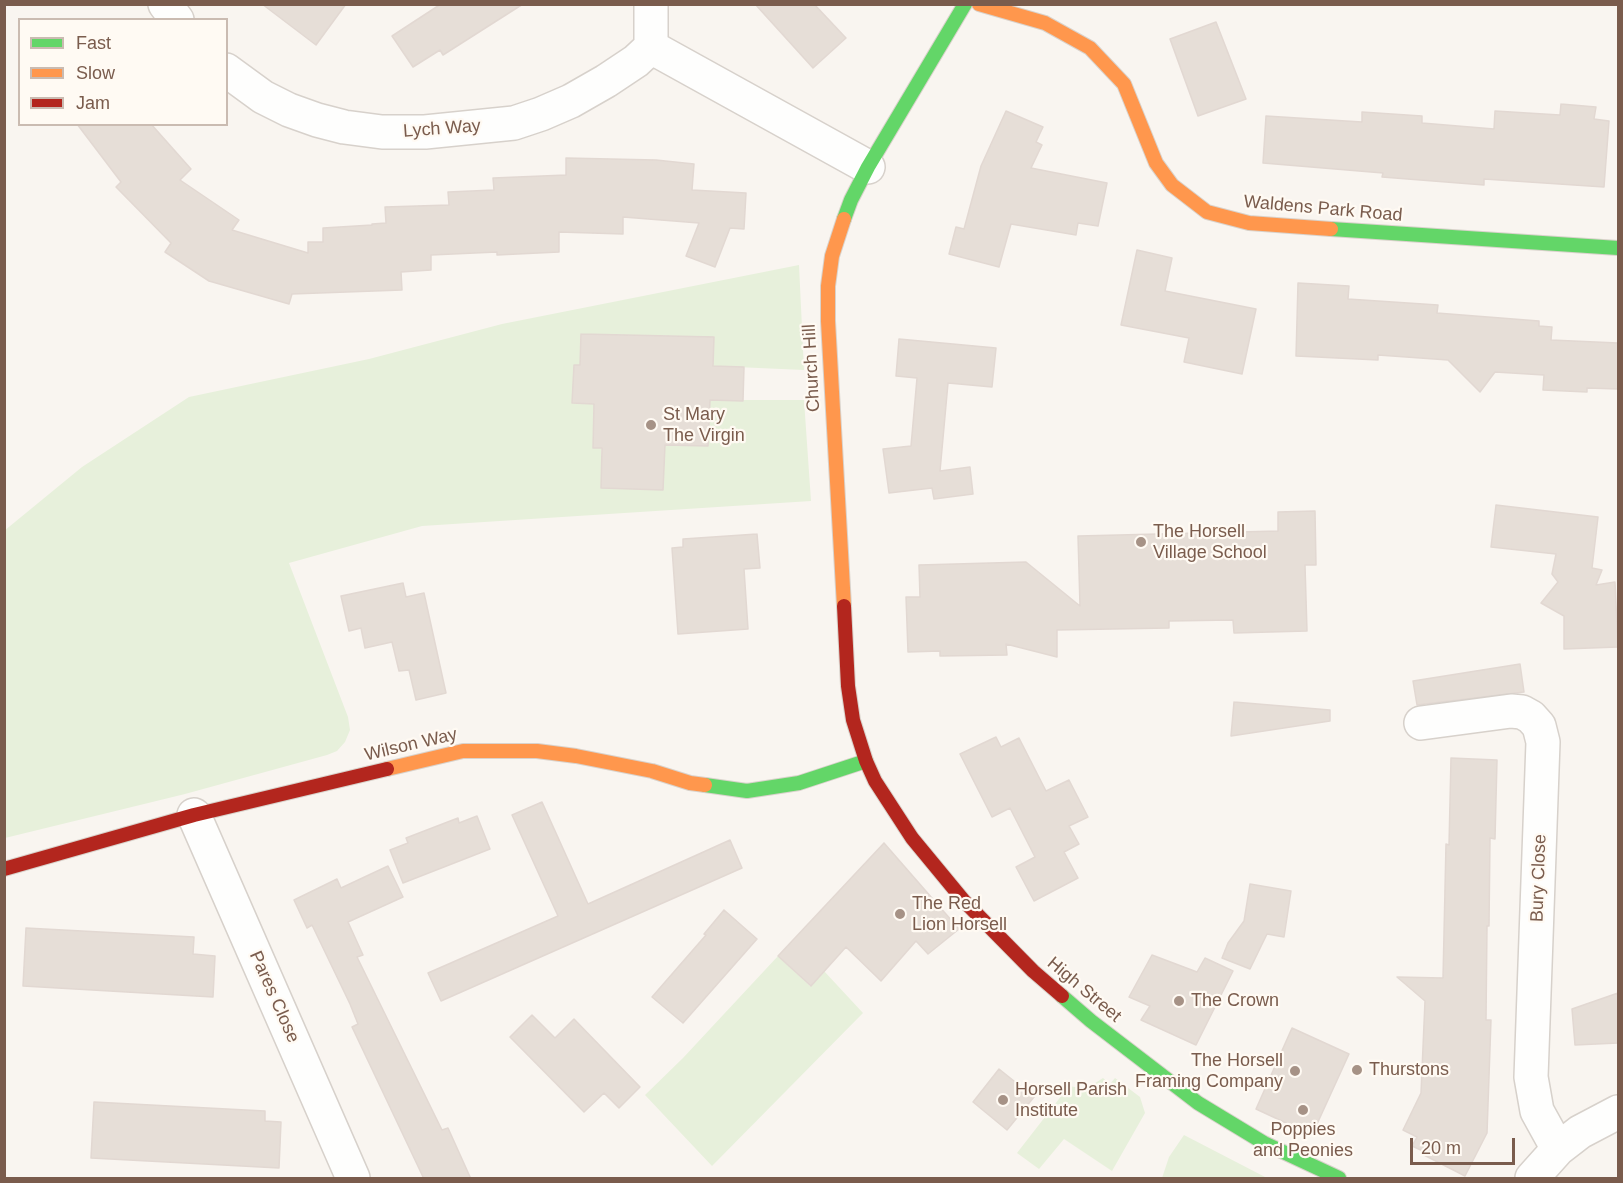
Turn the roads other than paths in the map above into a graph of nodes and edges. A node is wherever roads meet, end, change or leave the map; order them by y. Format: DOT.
graph roads {
  1 [pos="165,4"];
  2 [pos="651,4"];
  3 [pos="965,4"];
  4 [pos="979,4"];
  5 [pos="176,18"];
  6 [pos="651,47"];
  7 [pos="228,71"];
  8 [pos="868,167"];
  9 [pos="1618,248"];
  10 [pos="1421,723"];
  11 [pos="866,761"];
  12 [pos="194,816"];
  13 [pos="4,869"];
  14 [pos="1618,1112"];
  15 [pos="1558,1149"];
  16 [pos="353,1179"];
  17 [pos="1339,1179"];
  18 [pos="1532,1179"];
  1 -- 5 [label="street"];
  2 -- 6 [label="street"];
  3 -- 8 [label="street, Church Hill"];
  4 -- 9 [label="street, Waldens Park Road"];
  6 -- 7 [label="street, Lych Way"];
  6 -- 8 [label="street"];
  8 -- 11 [label="street, Church Hill"];
  10 -- 15 [label="street, Bury Close"];
  11 -- 12 [label="street, Wilson Way"];
  11 -- 17 [label="street, High Street"];
  12 -- 13 [label="street, Wilson Way"];
  12 -- 16 [label="street, Pares Close"];
  14 -- 15 [label="street"];
  15 -- 18 [label="street"];
}
